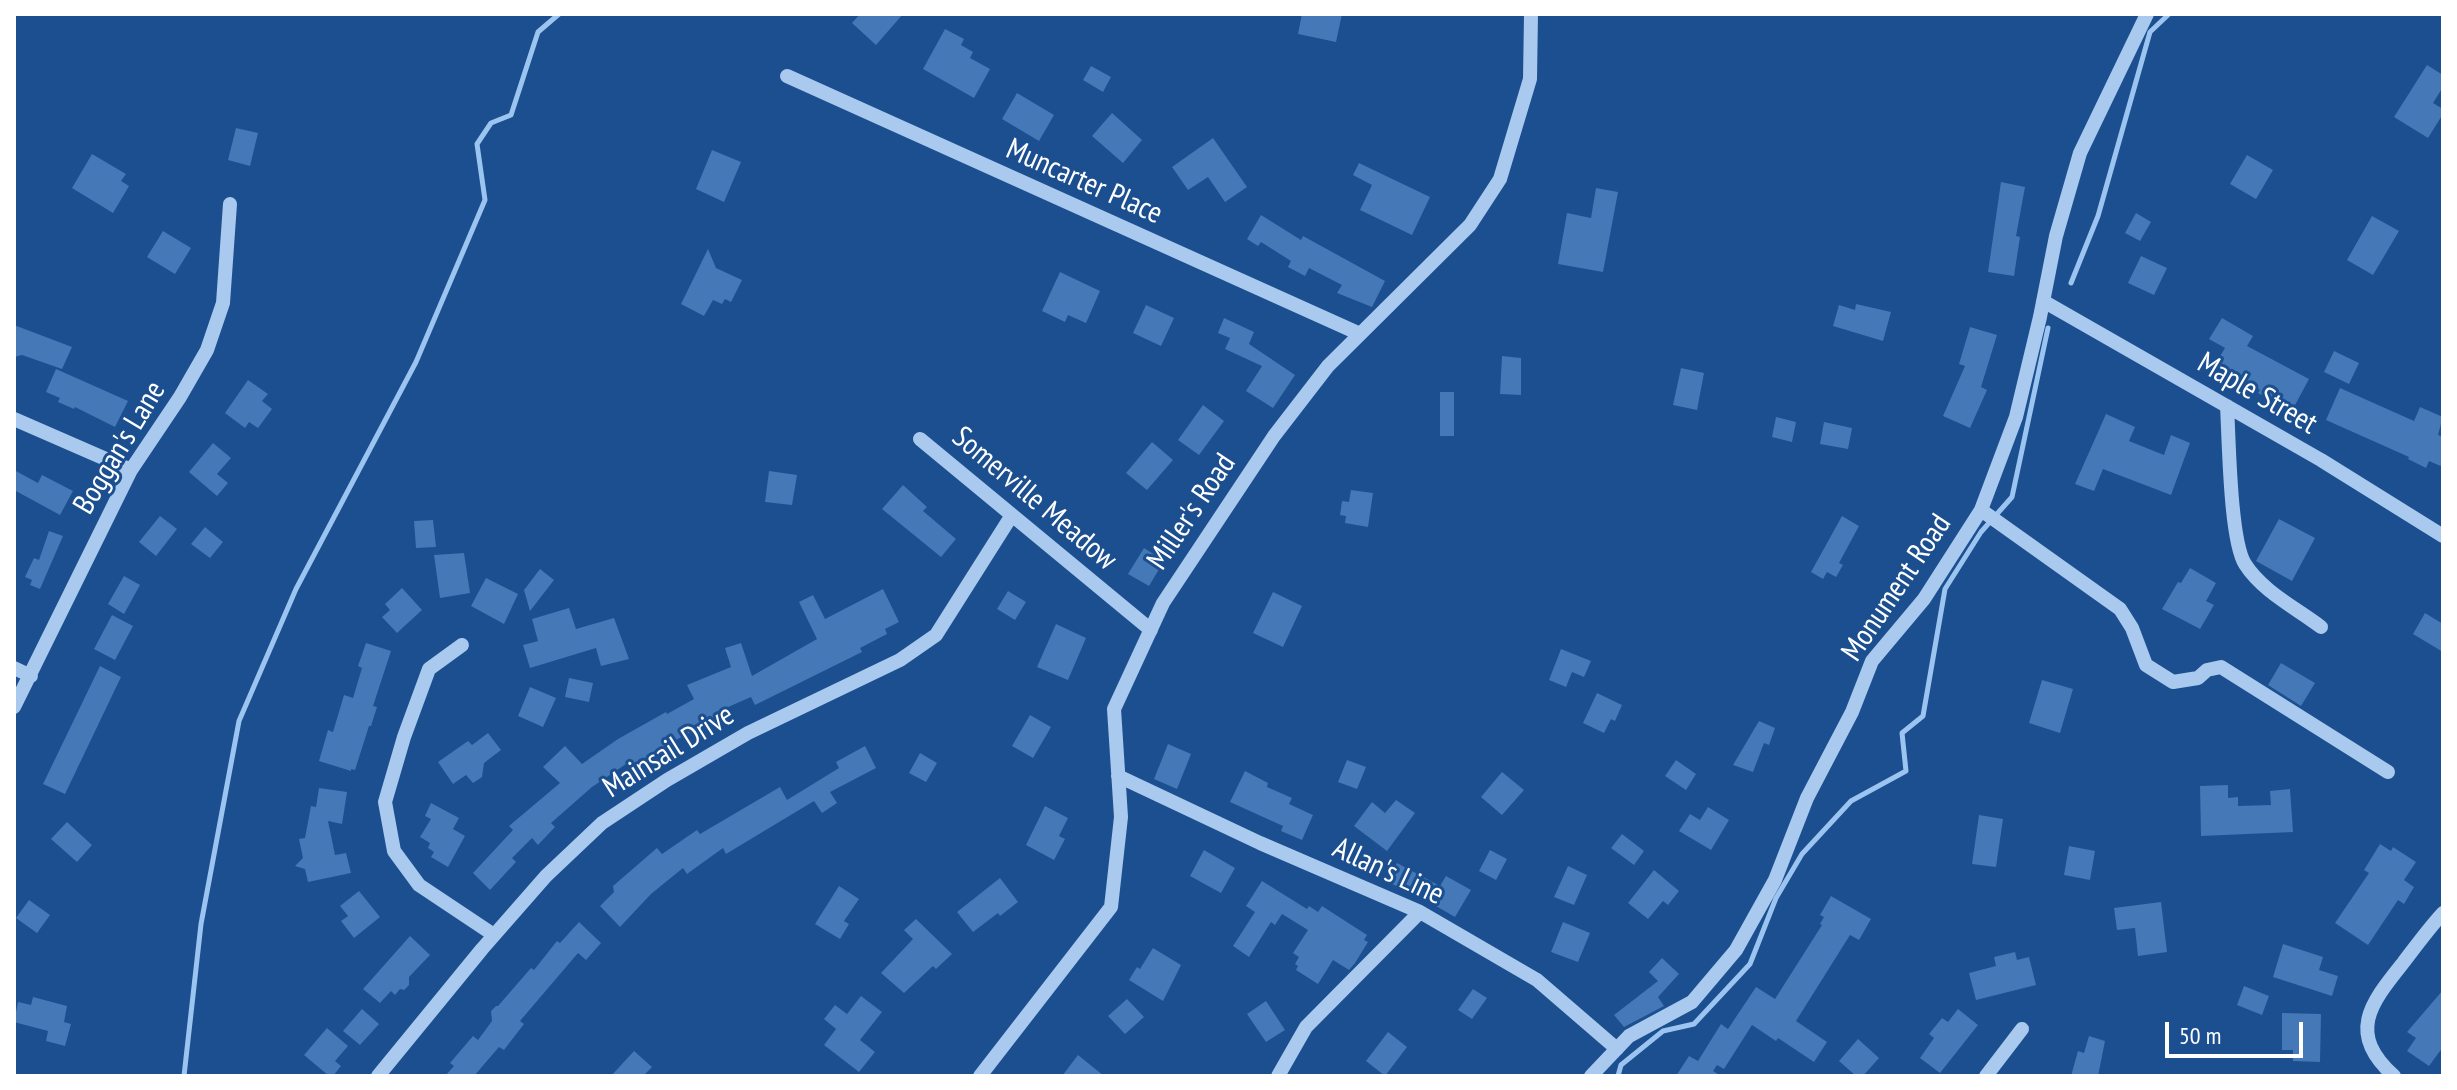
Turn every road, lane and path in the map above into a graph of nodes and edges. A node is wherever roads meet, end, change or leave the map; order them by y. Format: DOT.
graph roads {
  1 [pos="1531,14"];
  2 [pos="2147,14"];
  3 [pos="787,76"];
  4 [pos="230,204"];
  5 [pos="2043,301"];
  6 [pos="1360,334"];
  7 [pos="2227,406"];
  8 [pos="14,419"];
  9 [pos="920,439"];
  10 [pos="131,470"];
  11 [pos="1981,510"];
  12 [pos="1012,515"];
  13 [pos="2443,536"];
  14 [pos="2321,627"];
  15 [pos="1151,630"];
  16 [pos="462,645"];
  17 [pos="14,668"];
  18 [pos="31,676"];
  19 [pos="14,707"];
  20 [pos="2388,772"];
  21 [pos="1118,776"];
  22 [pos="1420,912"];
  23 [pos="2443,913"];
  24 [pos="494,935"];
  25 [pos="2022,1029"];
  26 [pos="1617,1049"];
  27 [pos="378,1076"];
  28 [pos="980,1076"];
  29 [pos="1278,1076"];
  30 [pos="1591,1076"];
  31 [pos="1986,1076"];
  32 [pos="2394,1076"];
  1 -- 6 [label="street, Miller's Road"];
  2 -- 5 [label="street, Monument Road"];
  3 -- 6 [label="street, Muncarter Place"];
  4 -- 10 [label="street, Boggan's Lane"];
  5 -- 7 [label="street, Maple Street"];
  5 -- 11 [label="street, Monument Road"];
  6 -- 15 [label="street, Miller's Road"];
  7 -- 13 [label="street, Maple Street"];
  7 -- 14 [label="street"];
  8 -- 10 [label="street"];
  9 -- 12 [label="street, Somerville Meadow"];
  10 -- 18 [label="street, Boggan's Lane"];
  11 -- 20 [label="street"];
  11 -- 26 [label="street, Monument Road"];
  12 -- 15 [label="street, Somerville Meadow"];
  12 -- 24 [label="street, Mainsail Drive"];
  15 -- 21 [label="street, Miller's Road"];
  16 -- 24 [label="street"];
  17 -- 18 [label="street"];
  18 -- 19 [label="street, Boggan's Lane"];
  21 -- 22 [label="street, Allan's Line"];
  21 -- 28 [label="street, Miller's Road"];
  22 -- 26 [label="street, Allan's Line"];
  22 -- 29 [label="street"];
  23 -- 32 [label="street"];
  24 -- 27 [label="street, Mainsail Drive"];
  25 -- 31 [label="street"];
  26 -- 30 [label="street, Monument Road"];
}
